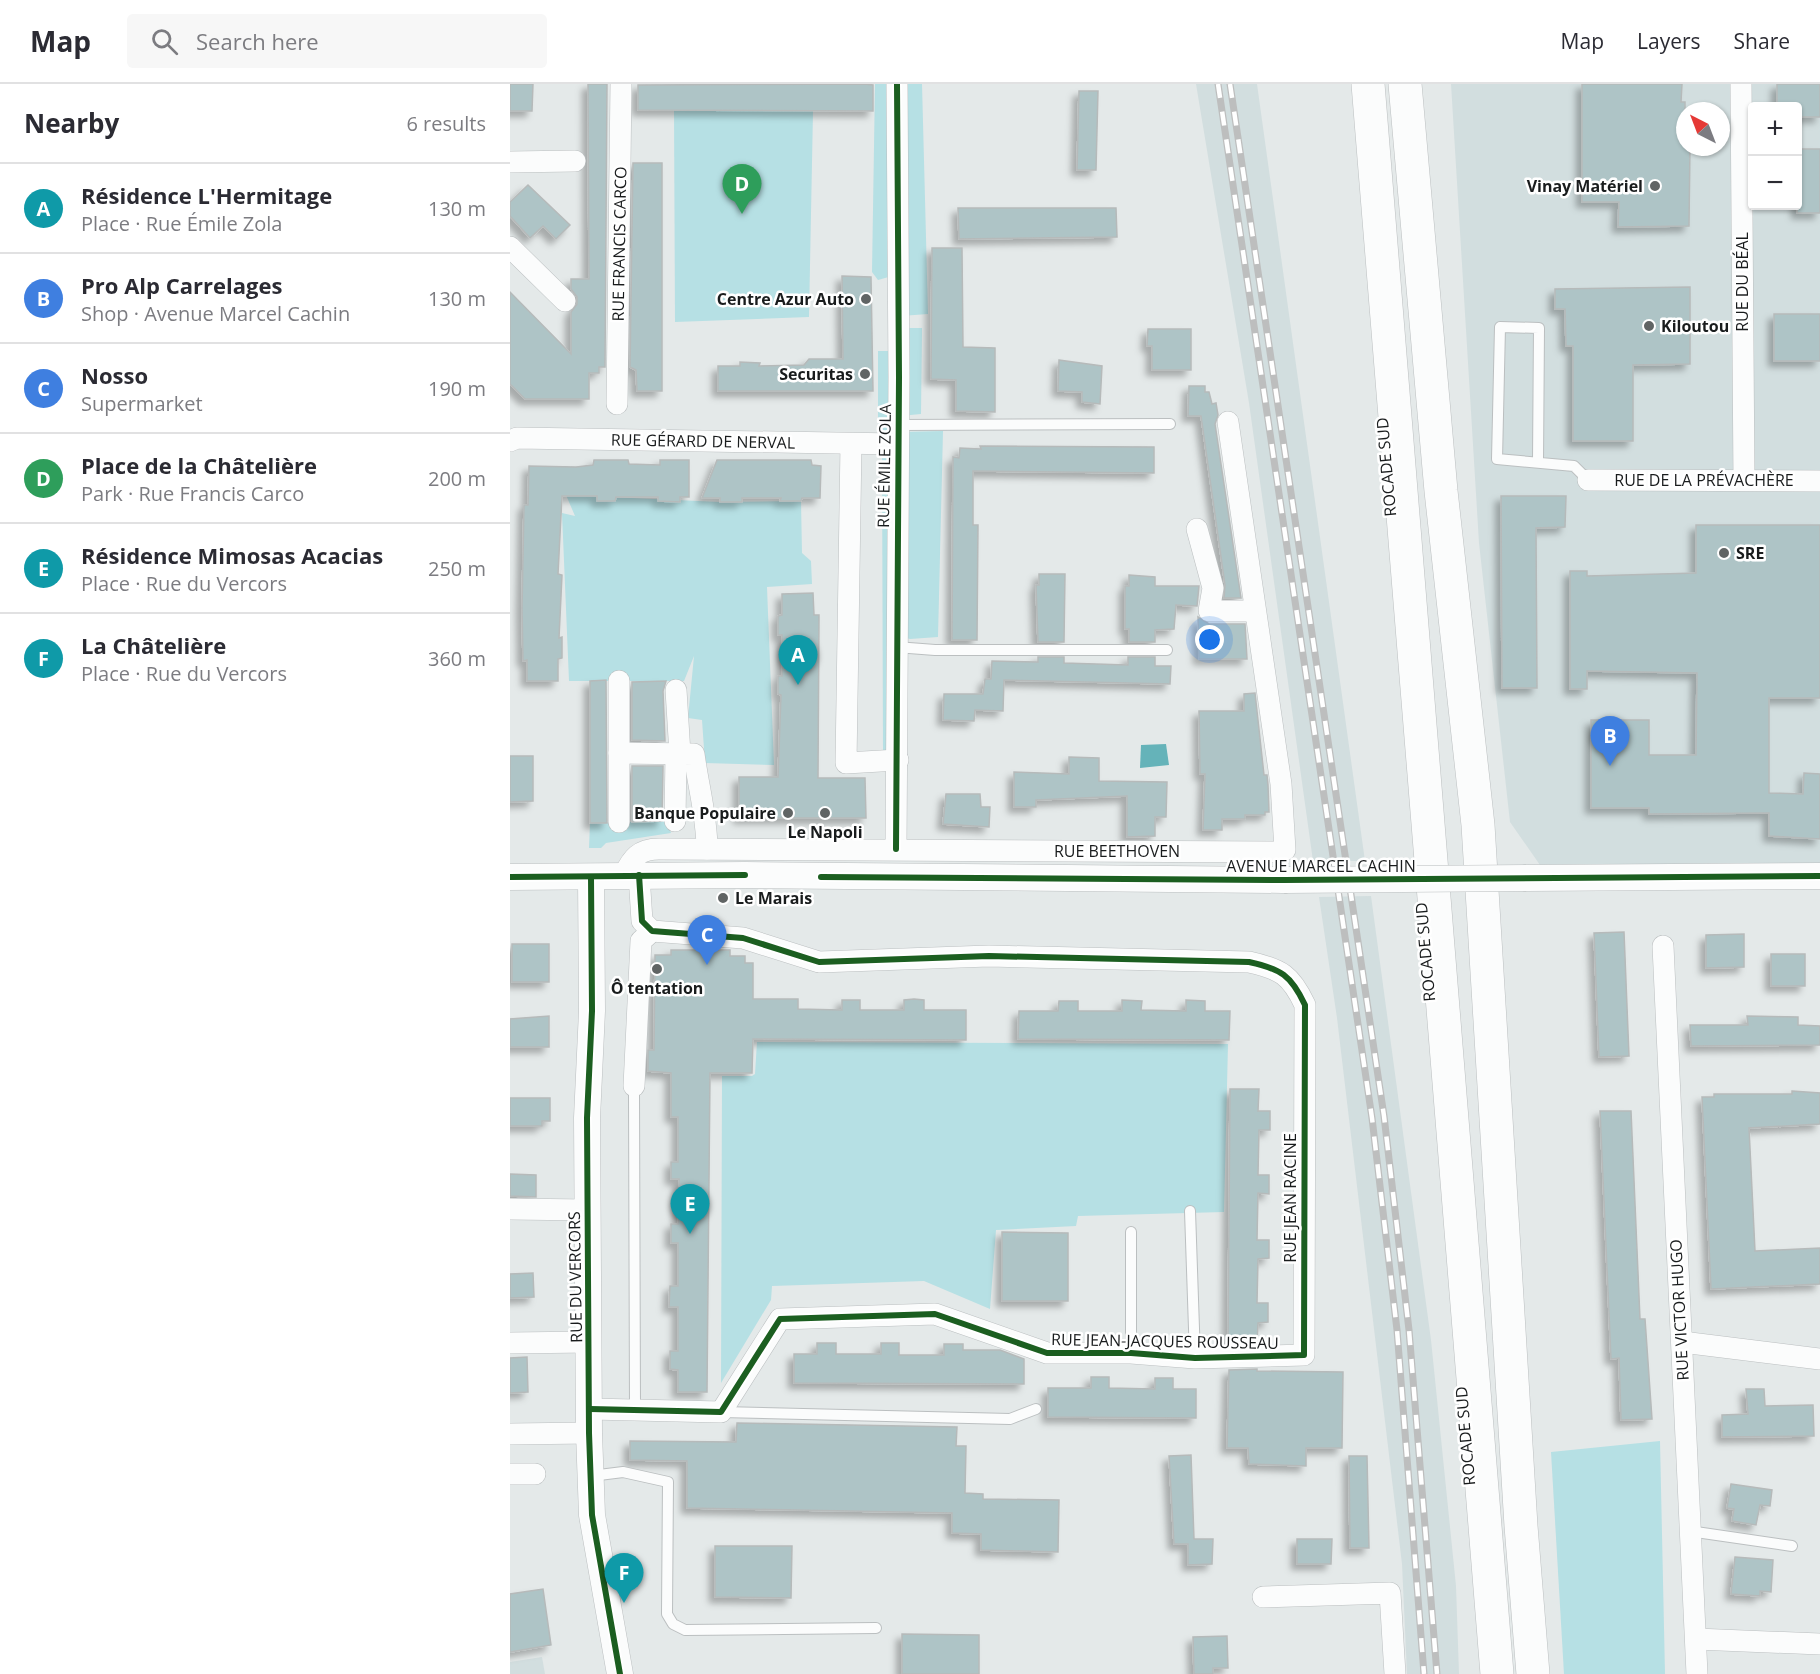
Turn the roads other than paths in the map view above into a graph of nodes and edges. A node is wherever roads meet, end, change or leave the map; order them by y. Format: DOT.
graph roads {
  1 [pos="621,84"];
  2 [pos="897,84"];
  3 [pos="1352,84"];
  4 [pos="1368,84"];
  5 [pos="1406,84"];
  6 [pos="1421,84"];
  7 [pos="1741,84"];
  8 [pos="575,161"];
  9 [pos="510,162"];
  10 [pos="510,247"];
  11 [pos="1385,298"];
  12 [pos="566,301"];
  13 [pos="1427,335"];
  14 [pos="617,404"];
  15 [pos="1228,423"];
  16 [pos="1170,424"];
  17 [pos="897,434"];
  18 [pos="510,441"];
  19 [pos="851,444"];
  20 [pos="1538,461"];
  21 [pos="1588,480"];
  22 [pos="1744,480"];
  23 [pos="1820,481"];
  24 [pos="1197,529"];
  25 [pos="1254,611"];
  26 [pos="896,647"];
  27 [pos="1167,650"];
  28 [pos="619,681"];
  29 [pos="676,690"];
  30 [pos="619,753"];
  31 [pos="678,754"];
  32 [pos="898,760"];
  33 [pos="675,821"];
  34 [pos="618,822"];
  35 [pos="772,848"];
  36 [pos="707,849"];
  37 [pos="896,849"];
  38 [pos="632,875"];
  39 [pos="772,875"];
  40 [pos="1820,876"];
  41 [pos="510,877"];
  42 [pos="591,877"];
  43 [pos="652,931"];
  44 [pos="1663,946"];
  45 [pos="634,1090"];
  46 [pos="510,1209"];
  47 [pos="587,1210"];
  48 [pos="1190,1211"];
  49 [pos="1131,1232"];
  50 [pos="589,1342"];
  51 [pos="1682,1342"];
  52 [pos="510,1343"];
  53 [pos="1131,1353"];
  54 [pos="1304,1355"];
  55 [pos="1194,1358"];
  56 [pos="1820,1359"];
  57 [pos="635,1409"];
  58 [pos="1036,1409"];
  59 [pos="721,1412"];
  60 [pos="589,1421"];
  61 [pos="510,1434"];
  62 [pos="510,1474"];
  63 [pos="535,1474"];
  64 [pos="591,1476"];
  65 [pos="1689,1531"];
  66 [pos="1792,1546"];
  67 [pos="1263,1597"];
  68 [pos="876,1628"];
  69 [pos="1696,1639"];
  70 [pos="1820,1644"];
  71 [pos="620,1674"];
  72 [pos="1395,1674"];
  73 [pos="1497,1674"];
  74 [pos="1533,1674"];
  75 [pos="1697,1674"];
  1 -- 14 [label="street, RUE FRANCIS CARCO"];
  2 -- 17 [label="street, RUE ÉMILE ZOLA"];
  3 -- 11 [label="highway"];
  4 -- 11 [label="highway, ROCADE SUD"];
  5 -- 13 [label="highway"];
  6 -- 13 [label="highway"];
  7 -- 22 [label="street, RUE DU BÉAL"];
  8 -- 9 [label="street"];
  10 -- 12 [label="street"];
  11 -- 73 [label="highway, ROCADE SUD"];
  13 -- 74 [label="highway"];
  15 -- 25 [label="street, RUE BEETHOVEN"];
  16 -- 17 [label="lane, RUE ÉMILE ZOLA"];
  17 -- 19 [label="street, RUE GÉRARD DE NERVAL"];
  17 -- 26 [label="street, RUE ÉMILE ZOLA"];
  18 -- 19 [label="street, RUE GÉRARD DE NERVAL"];
  19 -- 32 [label="street"];
  20 -- 20 [label="lane"];
  20 -- 21 [label="lane"];
  21 -- 22 [label="street, RUE DE LA PRÉVACHÈRE"];
  22 -- 23 [label="street, RUE DE LA PRÉVACHÈRE"];
  24 -- 25 [label="street"];
  25 -- 37 [label="street, RUE BEETHOVEN"];
  26 -- 27 [label="lane"];
  26 -- 32 [label="street, RUE ÉMILE ZOLA"];
  28 -- 30 [label="street"];
  29 -- 31 [label="street"];
  30 -- 31 [label="street"];
  30 -- 34 [label="street"];
  31 -- 33 [label="street"];
  31 -- 36 [label="street"];
  32 -- 37 [label="street, RUE ÉMILE ZOLA"];
  35 -- 36 [label="street, RUE BEETHOVEN"];
  35 -- 37 [label="street, RUE BEETHOVEN"];
  35 -- 39 [label="street"];
  36 -- 38 [label="street, RUE BEETHOVEN"];
  38 -- 39 [label="street, AVENUE MARCEL CACHIN"];
  38 -- 42 [label="street, AVENUE MARCEL CACHIN"];
  38 -- 43 [label="street"];
  39 -- 40 [label="street, AVENUE MARCEL CACHIN, bridge"];
  41 -- 42 [label="street, AVENUE MARCEL CACHIN"];
  42 -- 47 [label="street, RUE DU VERCORS"];
  43 -- 45 [label="street"];
  43 -- 54 [label="street, RUE JEAN RACINE"];
  44 -- 51 [label="street, RUE VICTOR HUGO"];
  45 -- 57 [label="lane"];
  46 -- 47 [label="street"];
  47 -- 50 [label="street, RUE DU VERCORS"];
  48 -- 55 [label="lane"];
  49 -- 53 [label="lane"];
  50 -- 52 [label="street"];
  50 -- 60 [label="street, RUE DU VERCORS"];
  51 -- 56 [label="street"];
  51 -- 65 [label="street, RUE VICTOR HUGO"];
  53 -- 55 [label="street, RUE JEAN-JACQUES ROUSSEAU"];
  53 -- 59 [label="street, RUE JEAN-JACQUES ROUSSEAU"];
  54 -- 55 [label="street, RUE JEAN-JACQUES ROUSSEAU"];
  57 -- 59 [label="street"];
  57 -- 60 [label="street"];
  58 -- 59 [label="lane"];
  60 -- 61 [label="street"];
  60 -- 64 [label="street, RUE DU VERCORS"];
  62 -- 63 [label="street"];
  64 -- 68 [label="lane"];
  64 -- 71 [label="street, RUE DU VERCORS"];
  65 -- 66 [label="lane"];
  65 -- 69 [label="street, RUE VICTOR HUGO"];
  67 -- 72 [label="street"];
  69 -- 70 [label="street"];
  69 -- 75 [label="street, RUE VICTOR HUGO"];
}
